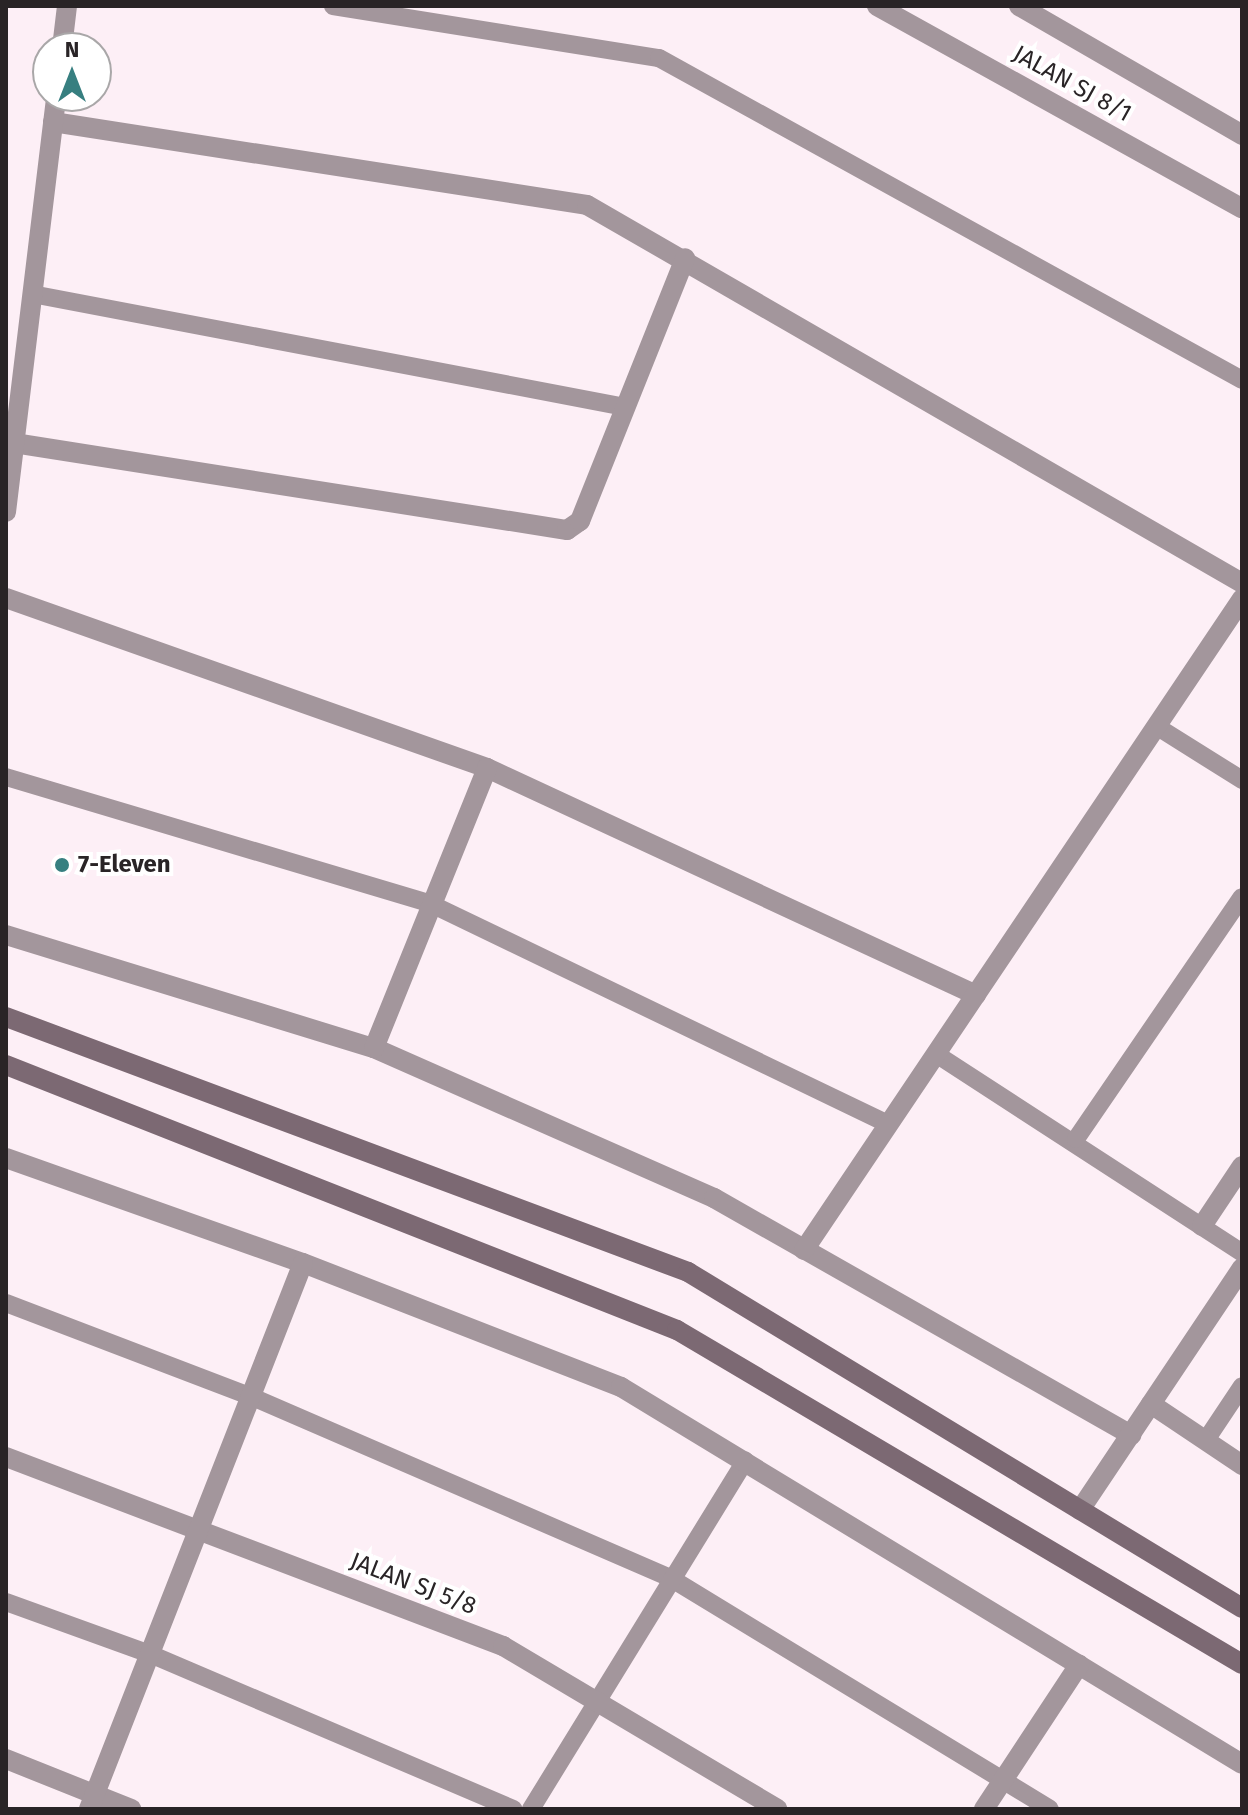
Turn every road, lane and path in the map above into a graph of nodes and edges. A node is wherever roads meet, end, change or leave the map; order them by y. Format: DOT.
graph roads {
  1 [pos="67,6"];
  2 [pos="333,6"];
  3 [pos="877,6"];
  4 [pos="1019,6"];
  5 [pos="64,32"];
  6 [pos="54,112"];
  7 [pos="53,122"];
  8 [pos="1242,135"];
  9 [pos="1242,208"];
  10 [pos="685,258"];
  11 [pos="32,294"];
  12 [pos="1242,380"];
  13 [pos="620,406"];
  14 [pos="14,443"];
  15 [pos="6,512"];
  16 [pos="1242,583"];
  17 [pos="6,598"];
  18 [pos="1242,599"];
  19 [pos="1156,726"];
  20 [pos="487,768"];
  21 [pos="6,777"];
  22 [pos="1242,780"];
  23 [pos="1242,897"];
  24 [pos="431,904"];
  25 [pos="6,935"];
  26 [pos="976,995"];
  27 [pos="6,1017"];
  28 [pos="374,1048"];
  29 [pos="936,1054"];
  30 [pos="6,1065"];
  31 [pos="888,1124"];
  32 [pos="1076,1139"];
  33 [pos="6,1158"];
  34 [pos="1242,1166"];
  35 [pos="1202,1226"];
  36 [pos="804,1250"];
  37 [pos="1242,1253"];
  38 [pos="303,1263"];
  39 [pos="1242,1268"];
  40 [pos="6,1303"];
  41 [pos="1242,1386"];
  42 [pos="250,1396"];
  43 [pos="1151,1404"];
  44 [pos="1131,1435"];
  45 [pos="1208,1437"];
  46 [pos="6,1457"];
  47 [pos="745,1461"];
  48 [pos="1242,1465"];
  49 [pos="1080,1510"];
  50 [pos="198,1530"];
  51 [pos="672,1579"];
  52 [pos="6,1602"];
  53 [pos="1242,1608"];
  54 [pos="150,1654"];
  55 [pos="1242,1664"];
  56 [pos="1079,1665"];
  57 [pos="597,1702"];
  58 [pos="6,1759"];
  59 [pos="1242,1764"];
  60 [pos="1003,1780"];
  61 [pos="92,1802"];
  62 [pos="131,1809"];
  63 [pos="513,1809"];
  64 [pos="531,1809"];
  65 [pos="777,1809"];
  66 [pos="984,1809"];
  67 [pos="1050,1809"];
  1 -- 5 [label="street"];
  2 -- 12 [label="lane"];
  3 -- 9 [label="street, JALAN SJ 8/1"];
  4 -- 8 [label="street"];
  6 -- 7 [label="street"];
  7 -- 10 [label="street"];
  7 -- 11 [label="street"];
  10 -- 13 [label="street"];
  10 -- 16 [label="street"];
  11 -- 13 [label="lane"];
  11 -- 14 [label="street"];
  13 -- 14 [label="street"];
  14 -- 15 [label="street"];
  17 -- 20 [label="street"];
  18 -- 19 [label="street"];
  19 -- 22 [label="lane"];
  19 -- 26 [label="street"];
  20 -- 24 [label="street"];
  20 -- 26 [label="street"];
  21 -- 24 [label="lane"];
  23 -- 32 [label="lane"];
  24 -- 28 [label="street"];
  24 -- 31 [label="lane"];
  25 -- 28 [label="street"];
  26 -- 29 [label="street"];
  27 -- 49 [label="street"];
  28 -- 36 [label="street"];
  29 -- 31 [label="street"];
  29 -- 32 [label="lane"];
  30 -- 55 [label="street"];
  31 -- 36 [label="street"];
  32 -- 35 [label="lane"];
  33 -- 38 [label="street"];
  34 -- 35 [label="street"];
  35 -- 37 [label="lane"];
  36 -- 44 [label="street"];
  38 -- 42 [label="street"];
  38 -- 47 [label="street"];
  39 -- 43 [label="street"];
  40 -- 42 [label="lane"];
  41 -- 45 [label="lane"];
  42 -- 50 [label="street"];
  42 -- 51 [label="lane"];
  43 -- 44 [label="street"];
  43 -- 45 [label="street"];
  44 -- 49 [label="street"];
  45 -- 48 [label="street"];
  46 -- 50 [label="street, JALAN SJ 5/8"];
  47 -- 51 [label="lane"];
  47 -- 56 [label="street"];
  49 -- 53 [label="street"];
  50 -- 54 [label="street"];
  50 -- 57 [label="street, JALAN SJ 5/8"];
  51 -- 57 [label="lane"];
  51 -- 60 [label="lane"];
  52 -- 54 [label="lane"];
  54 -- 61 [label="street"];
  54 -- 63 [label="lane"];
  56 -- 59 [label="street"];
  56 -- 60 [label="street"];
  57 -- 64 [label="lane"];
  57 -- 65 [label="street, JALAN SJ 5/8"];
  58 -- 61 [label="street"];
  60 -- 66 [label="street"];
  60 -- 67 [label="lane"];
  61 -- 62 [label="street"];
}
